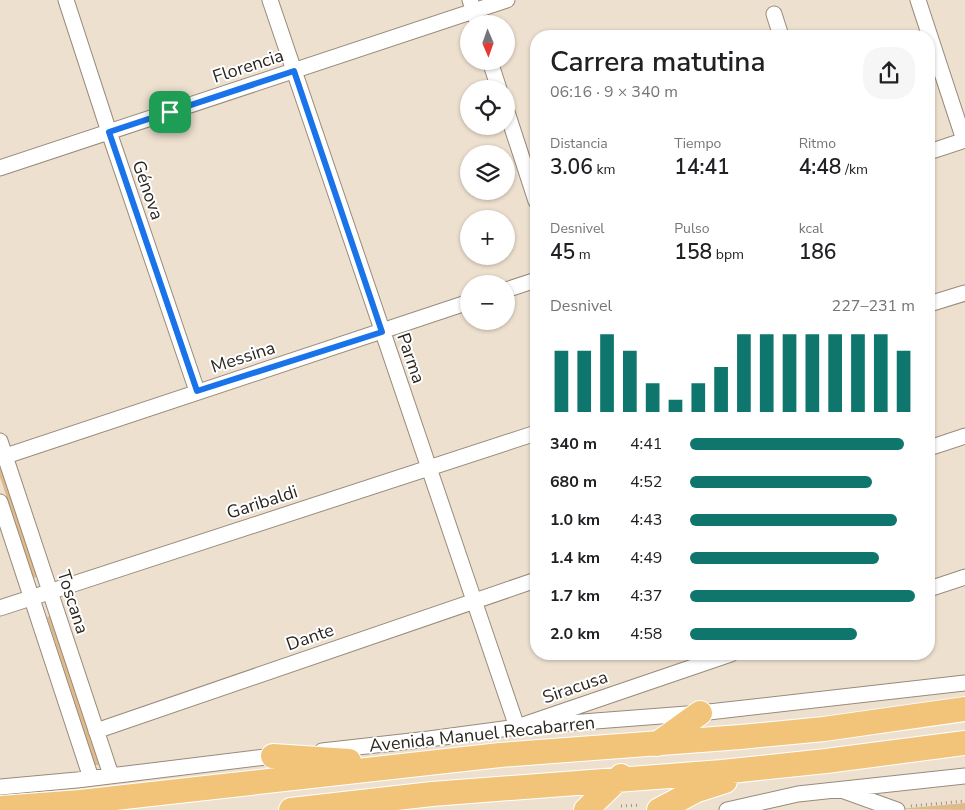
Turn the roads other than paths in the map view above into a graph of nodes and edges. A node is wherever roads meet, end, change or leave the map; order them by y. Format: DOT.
graph roads {
  1 [pos="66,0"];
  2 [pos="270,0"];
  3 [pos="507,0"];
  4 [pos="918,0"];
  5 [pos="474,12"];
  6 [pos="774,14"];
  7 [pos="779,30"];
  8 [pos="928,30"];
  9 [pos="935,51"];
  10 [pos="294,71"];
  11 [pos="109,132"];
  12 [pos="514,135"];
  13 [pos="965,140"];
  14 [pos="935,150"];
  15 [pos="0,168"];
  16 [pos="530,183"];
  17 [pos="530,282"];
  18 [pos="515,287"];
  19 [pos="965,293"];
  20 [pos="935,302"];
  21 [pos="460,305"];
  22 [pos="382,332"];
  23 [pos="197,391"];
  24 [pos="530,434"];
  25 [pos="965,436"];
  26 [pos="0,441"];
  27 [pos="935,446"];
  28 [pos="3,457"];
  29 [pos="428,468"];
  30 [pos="0,502"];
  31 [pos="965,577"];
  32 [pos="530,582"];
  33 [pos="935,587"];
  34 [pos="50,591"];
  35 [pos="32,597"];
  36 [pos="473,601"];
  37 [pos="0,608"];
  38 [pos="714,660"];
  39 [pos="965,683"];
  40 [pos="965,709"];
  41 [pos="700,714"];
  42 [pos="517,727"];
  43 [pos="96,731"];
  44 [pos="965,743"];
  45 [pos="658,744"];
  46 [pos="272,756"];
  47 [pos="826,762"];
  48 [pos="415,764"];
  49 [pos="111,775"];
  50 [pos="965,776"];
  51 [pos="91,778"];
  52 [pos="617,780"];
  53 [pos="0,787"];
  54 [pos="840,789"];
  55 [pos="432,794"];
  56 [pos="0,808"];
  57 [pos="587,809"];
  58 [pos="662,809"];
  59 [pos="291,810"];
  60 [pos="384,810"];
  61 [pos="727,810"];
  62 [pos="897,810"];
  1 -- 11 [label="street, Génova"];
  2 -- 10 [label="street, Parma"];
  3 -- 5 [label="street, Florencia"];
  4 -- 8 [label="street"];
  5 -- 10 [label="street, Florencia"];
  6 -- 7 [label="street"];
  9 -- 13 [label="street"];
  10 -- 11 [label="street, Florencia"];
  10 -- 22 [label="street, Parma"];
  11 -- 15 [label="street, Florencia"];
  11 -- 23 [label="street, Génova"];
  12 -- 16 [label="street"];
  13 -- 14 [label="street"];
  17 -- 18 [label="street"];
  19 -- 20 [label="street"];
  21 -- 22 [label="street, Messina"];
  22 -- 23 [label="street, Messina"];
  22 -- 29 [label="street, Parma"];
  23 -- 28 [label="street, Messina"];
  24 -- 29 [label="street, Garibaldi"];
  25 -- 27 [label="street"];
  26 -- 28 [label="street, Toscana"];
  28 -- 34 [label="street, Toscana"];
  29 -- 34 [label="street, Garibaldi"];
  29 -- 36 [label="street, Parma"];
  30 -- 35 [label="street"];
  31 -- 33 [label="street"];
  32 -- 36 [label="street, Dante"];
  34 -- 35 [label="street, Garibaldi"];
  34 -- 43 [label="street, Toscana"];
  35 -- 37 [label="street, Garibaldi"];
  35 -- 51 [label="street"];
  36 -- 42 [label="street, Parma"];
  36 -- 43 [label="street, Dante"];
  38 -- 42 [label="street, Siracusa"];
  39 -- 41 [label="street, Avenida Manuel Recabarren"];
  40 -- 45 [label="main road, Avenida Manuel Recabarren"];
  41 -- 42 [label="street, Avenida Manuel Recabarren"];
  41 -- 45 [label="main road"];
  42 -- 46 [label="street, Avenida Manuel Recabarren"];
  43 -- 49 [label="street, Toscana"];
  44 -- 47 [label="main road"];
  45 -- 48 [label="main road, Avenida Manuel Recabarren"];
  45 -- 52 [label="main road"];
  46 -- 48 [label="main road"];
  46 -- 49 [label="street, Avenida Manuel Recabarren"];
  47 -- 52 [label="main road"];
  47 -- 58 [label="main road"];
  48 -- 56 [label="main road, Avenida Manuel Recabarren"];
  49 -- 51 [label="street, Avenida Manuel Recabarren"];
  50 -- 54 [label="street"];
  51 -- 53 [label="street, Avenida Manuel Recabarren"];
  52 -- 55 [label="main road"];
  52 -- 57 [label="main road"];
  54 -- 61 [label="street"];
  54 -- 62 [label="street"];
  55 -- 59 [label="main road"];
  55 -- 60 [label="main road"];
}
